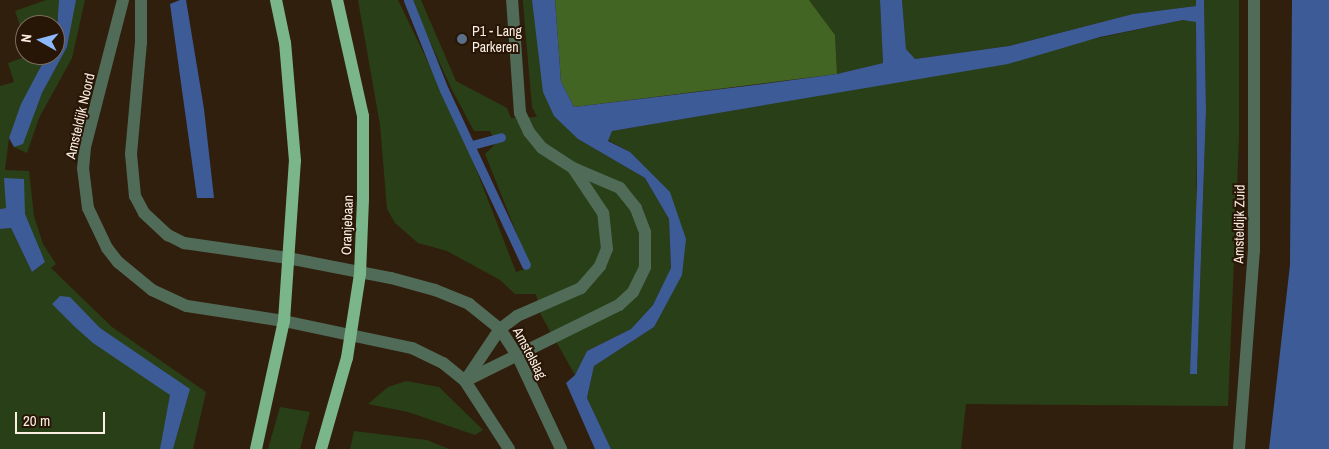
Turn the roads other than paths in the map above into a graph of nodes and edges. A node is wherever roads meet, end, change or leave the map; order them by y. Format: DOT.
graph roads {
  1 [pos="123,0"];
  2 [pos="141,0"];
  3 [pos="276,0"];
  4 [pos="337,0"];
  5 [pos="512,0"];
  6 [pos="1254,0"];
  7 [pos="573,168"];
  8 [pos="288,258"];
  9 [pos="360,274"];
  10 [pos="284,321"];
  11 [pos="500,329"];
  12 [pos="351,334"];
  13 [pos="518,357"];
  14 [pos="465,381"];
  15 [pos="256,449"];
  16 [pos="321,449"];
  17 [pos="509,449"];
  18 [pos="561,449"];
  19 [pos="1239,449"];
  1 -- 10 [label="street, Amsteldijk Noord"];
  2 -- 8 [label="street"];
  3 -- 8 [label="main road"];
  4 -- 9 [label="main road, Oranjebaan"];
  5 -- 7 [label="street"];
  6 -- 19 [label="street, Amsteldijk Zuid"];
  7 -- 11 [label="street"];
  7 -- 13 [label="street"];
  8 -- 9 [label="street, Amstelslag"];
  8 -- 10 [label="main road"];
  9 -- 11 [label="street, Amstelslag"];
  9 -- 12 [label="main road, Oranjebaan"];
  10 -- 12 [label="street, Amsteldijk Noord"];
  10 -- 15 [label="main road"];
  11 -- 13 [label="street, Amstelslag"];
  11 -- 14 [label="street"];
  12 -- 14 [label="street"];
  12 -- 16 [label="main road, Oranjebaan"];
  13 -- 14 [label="street"];
  13 -- 18 [label="street, Amstelslag"];
  14 -- 17 [label="street"];
}
